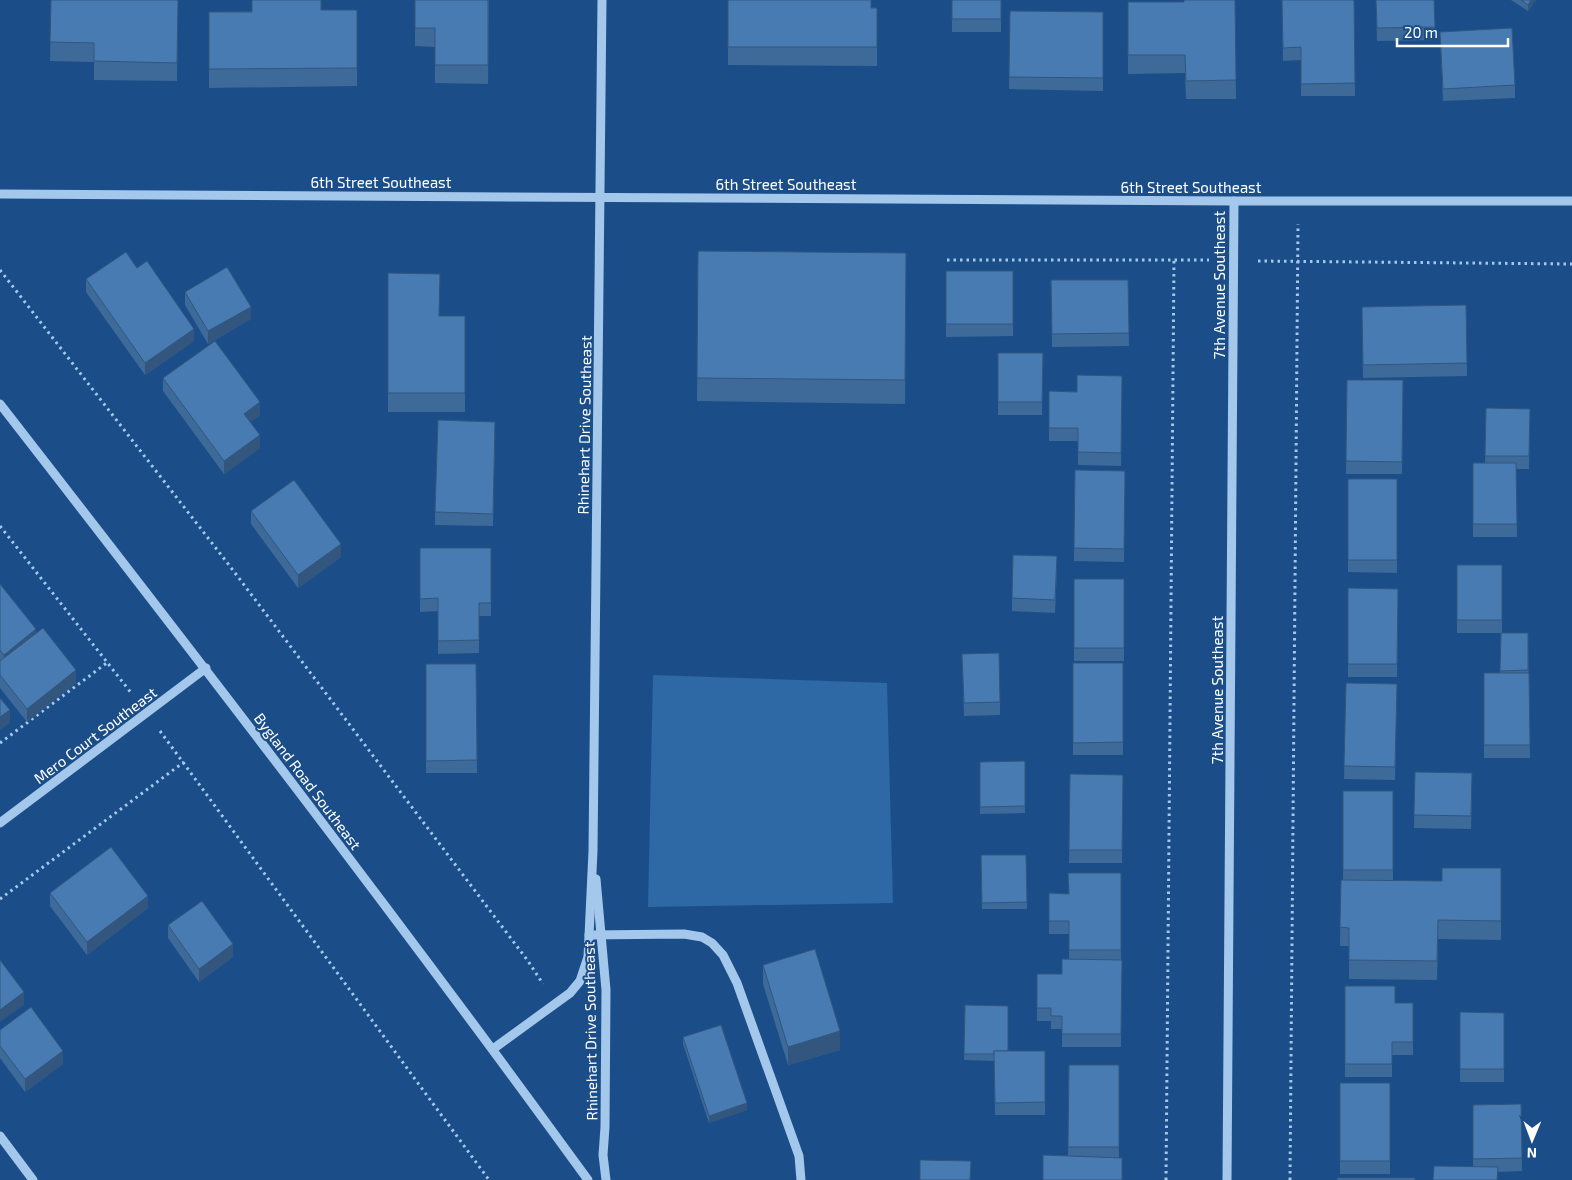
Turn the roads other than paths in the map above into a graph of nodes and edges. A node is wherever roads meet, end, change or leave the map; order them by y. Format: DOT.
graph roads {
  1 [pos="602,0"];
  2 [pos="0,194"];
  3 [pos="600,197"];
  4 [pos="1234,201"];
  5 [pos="1572,201"];
  6 [pos="0,404"];
  7 [pos="206,668"];
  8 [pos="0,823"];
  9 [pos="594,851"];
  10 [pos="589,935"];
  11 [pos="602,935"];
  12 [pos="493,1049"];
  13 [pos="0,1136"];
  14 [pos="33,1180"];
  15 [pos="588,1180"];
  16 [pos="606,1180"];
  17 [pos="801,1180"];
  18 [pos="1227,1180"];
  1 -- 3 [label="street, Rhinehart Drive Southeast"];
  2 -- 3 [label="street, 6th Street Southeast"];
  3 -- 4 [label="street, 6th Street Southeast"];
  3 -- 9 [label="street, Rhinehart Drive Southeast"];
  4 -- 5 [label="street, 6th Street Southeast"];
  4 -- 18 [label="street, 7th Avenue Southeast"];
  6 -- 7 [label="street, Bygland Road Southeast"];
  7 -- 8 [label="street, Mero Court Southeast"];
  7 -- 12 [label="street, Bygland Road Southeast"];
  9 -- 10 [label="street, Rhinehart Drive Southeast"];
  9 -- 11 [label="street, Rhinehart Drive Southeast"];
  10 -- 11 [label="street"];
  10 -- 12 [label="street, Rhinehart Drive Southeast"];
  11 -- 16 [label="street, Rhinehart Drive Southeast"];
  11 -- 17 [label="street"];
  12 -- 15 [label="street, Bygland Road Southeast"];
  13 -- 14 [label="street"];
}
